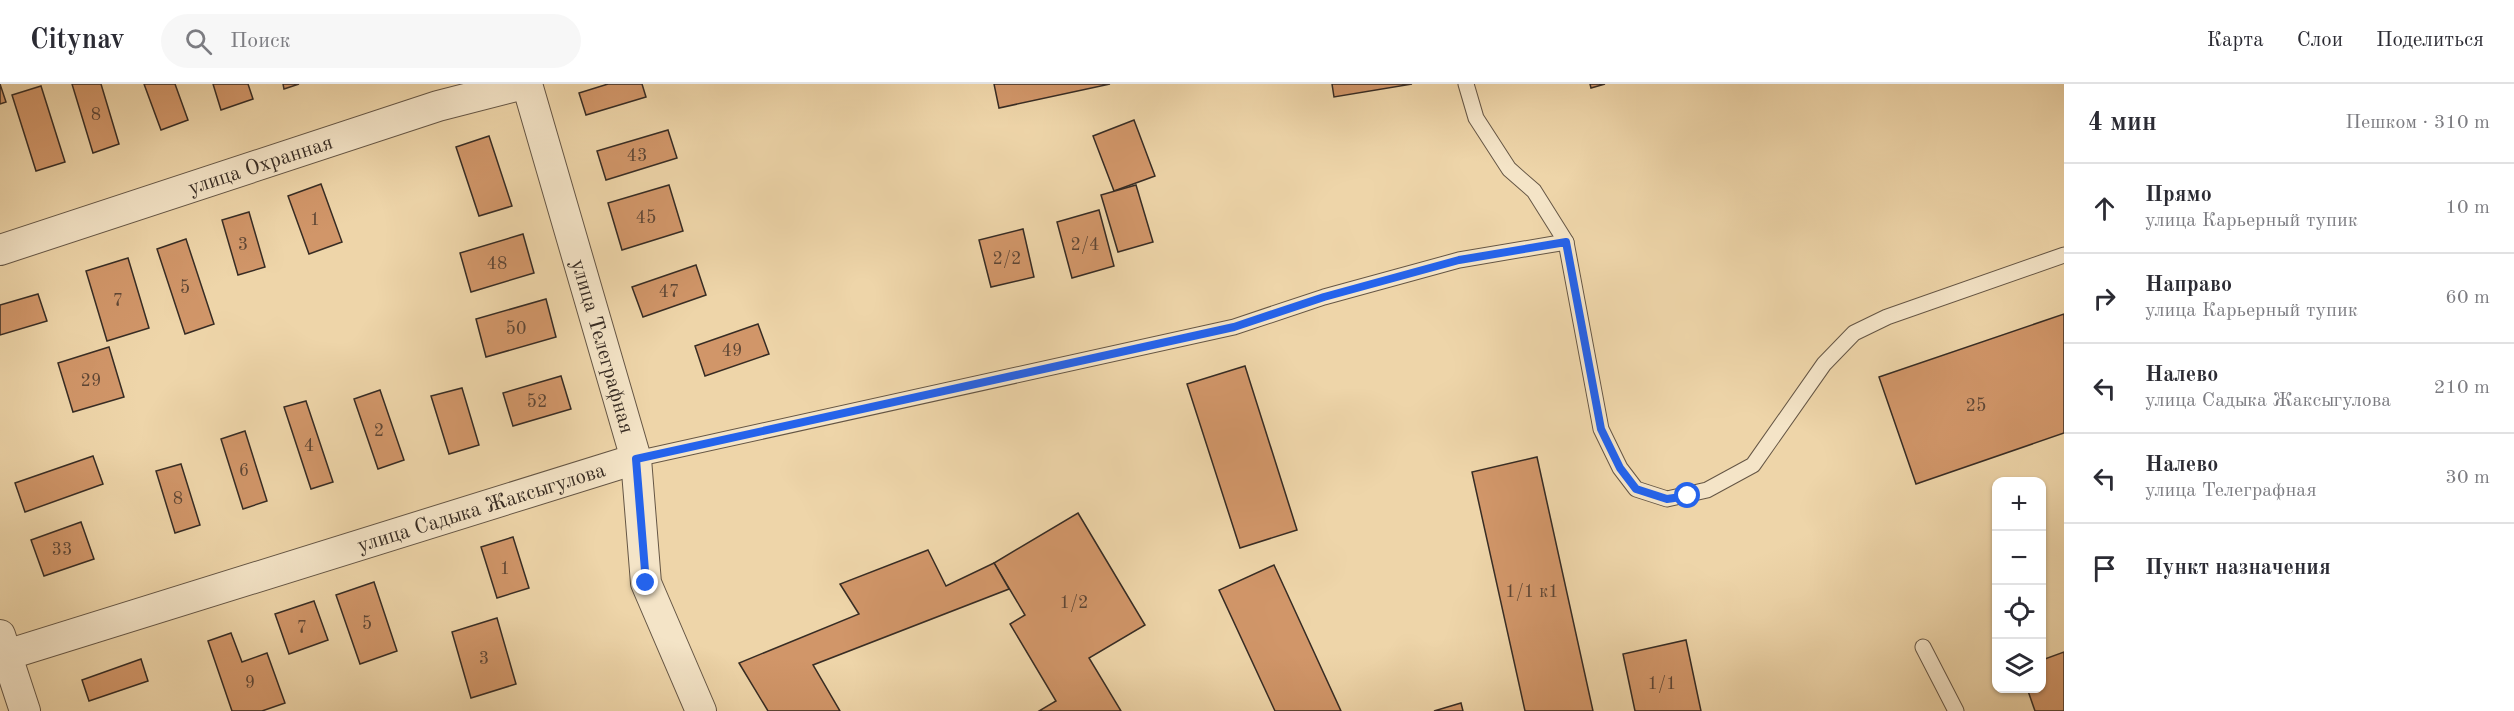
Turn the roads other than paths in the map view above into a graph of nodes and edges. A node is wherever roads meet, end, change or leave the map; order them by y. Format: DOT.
graph roads {
  1 [pos="525,84"];
  2 [pos="1466,84"];
  3 [pos="1566,242"];
  4 [pos="0,250"];
  5 [pos="2064,255"];
  6 [pos="636,459"];
  7 [pos="1923,647"];
  8 [pos="2,649"];
  9 [pos="25,711"];
  10 [pos="701,711"];
  11 [pos="1956,711"];
  1 -- 4 [label="street, улица Охранная"];
  1 -- 6 [label="street, улица Телеграфная"];
  2 -- 3 [label="lane"];
  3 -- 5 [label="lane"];
  3 -- 6 [label="lane, улица Садыка Жаксыгулова"];
  6 -- 8 [label="street, улица Садыка Жаксыгулова"];
  6 -- 10 [label="street, улица Телеграфная"];
  7 -- 11 [label="lane"];
  8 -- 9 [label="street"];
}
